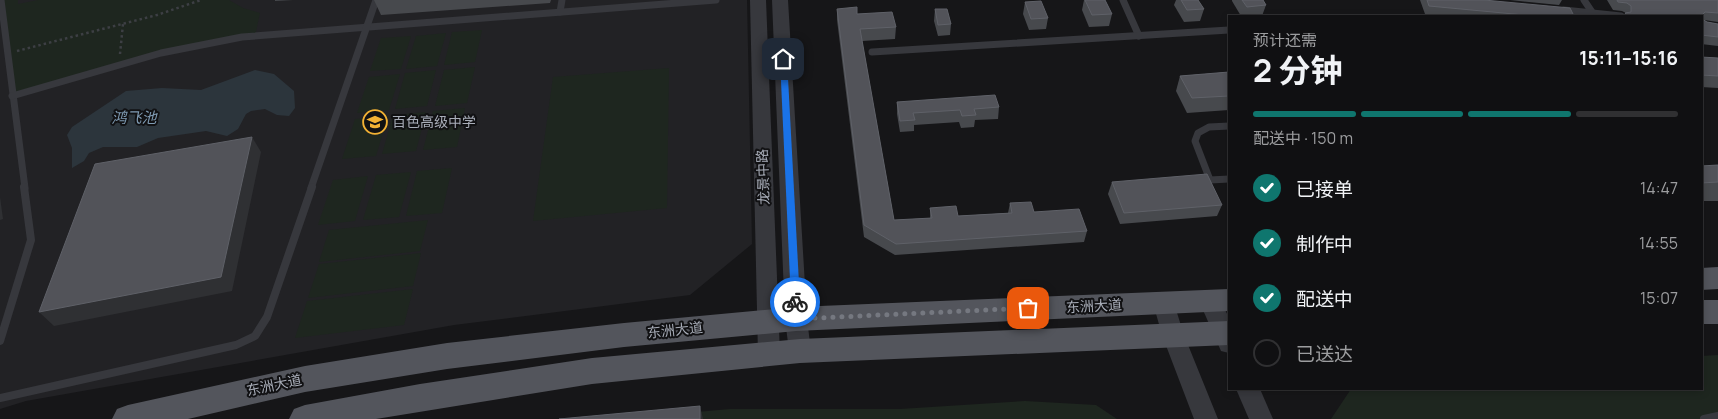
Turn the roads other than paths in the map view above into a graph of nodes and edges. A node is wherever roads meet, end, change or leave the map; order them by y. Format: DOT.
graph roads {
  1 [pos="1,0"];
  2 [pos="376,0"];
  3 [pos="562,0"];
  4 [pos="716,0"];
  5 [pos="758,0"];
  6 [pos="780,0"];
  7 [pos="1124,0"];
  8 [pos="1584,0"];
  9 [pos="1553,10"];
  10 [pos="560,12"];
  11 [pos="1593,15"];
  12 [pos="366,27"];
  13 [pos="1228,30"];
  14 [pos="1139,36"];
  15 [pos="872,52"];
  16 [pos="12,96"];
  17 [pos="1228,126"];
  18 [pos="1228,179"];
  19 [pos="1718,278"];
  20 [pos="1703,279"];
  21 [pos="1219,300"];
  22 [pos="1164,303"];
  23 [pos="1703,312"];
  24 [pos="1718,312"];
  25 [pos="783,320"];
  26 [pos="1174,335"];
  27 [pos="1227,336"];
  28 [pos="0,341"];
  29 [pos="800,351"];
  30 [pos="769,354"];
  31 [pos="1248,390"];
  32 [pos="0,398"];
  33 [pos="1718,416"];
  34 [pos="128,419"];
  35 [pos="305,419"];
  36 [pos="1206,419"];
  37 [pos="1261,419"];
  38 [pos="1704,419"];
  1 -- 16 [label="lane"];
  2 -- 12 [label="lane"];
  3 -- 10 [label="lane"];
  4 -- 10 [label="lane"];
  5 -- 25 [label="street, 龙景中路"];
  6 -- 25 [label="street, 龙景中路"];
  7 -- 14 [label="lane"];
  8 -- 11 [label="lane"];
  9 -- 11 [label="lane"];
  10 -- 12 [label="lane"];
  12 -- 16 [label="lane"];
  12 -- 32 [label="lane"];
  13 -- 14 [label="lane"];
  14 -- 15 [label="lane"];
  16 -- 28 [label="lane"];
  17 -- 18 [label="lane"];
  19 -- 20 [label="main road"];
  21 -- 22 [label="main road, 东洲大道"];
  21 -- 27 [label="street"];
  22 -- 25 [label="main road, 东洲大道"];
  22 -- 26 [label="street"];
  23 -- 24 [label="main road"];
  25 -- 29 [label="street, 龙景中路"];
  25 -- 30 [label="street, 龙景中路"];
  25 -- 34 [label="main road, 东洲大道"];
  26 -- 27 [label="main road"];
  26 -- 29 [label="main road"];
  26 -- 36 [label="street"];
  29 -- 30 [label="main road"];
  30 -- 35 [label="main road"];
  31 -- 37 [label="street"];
  33 -- 38 [label="lane"];
}
